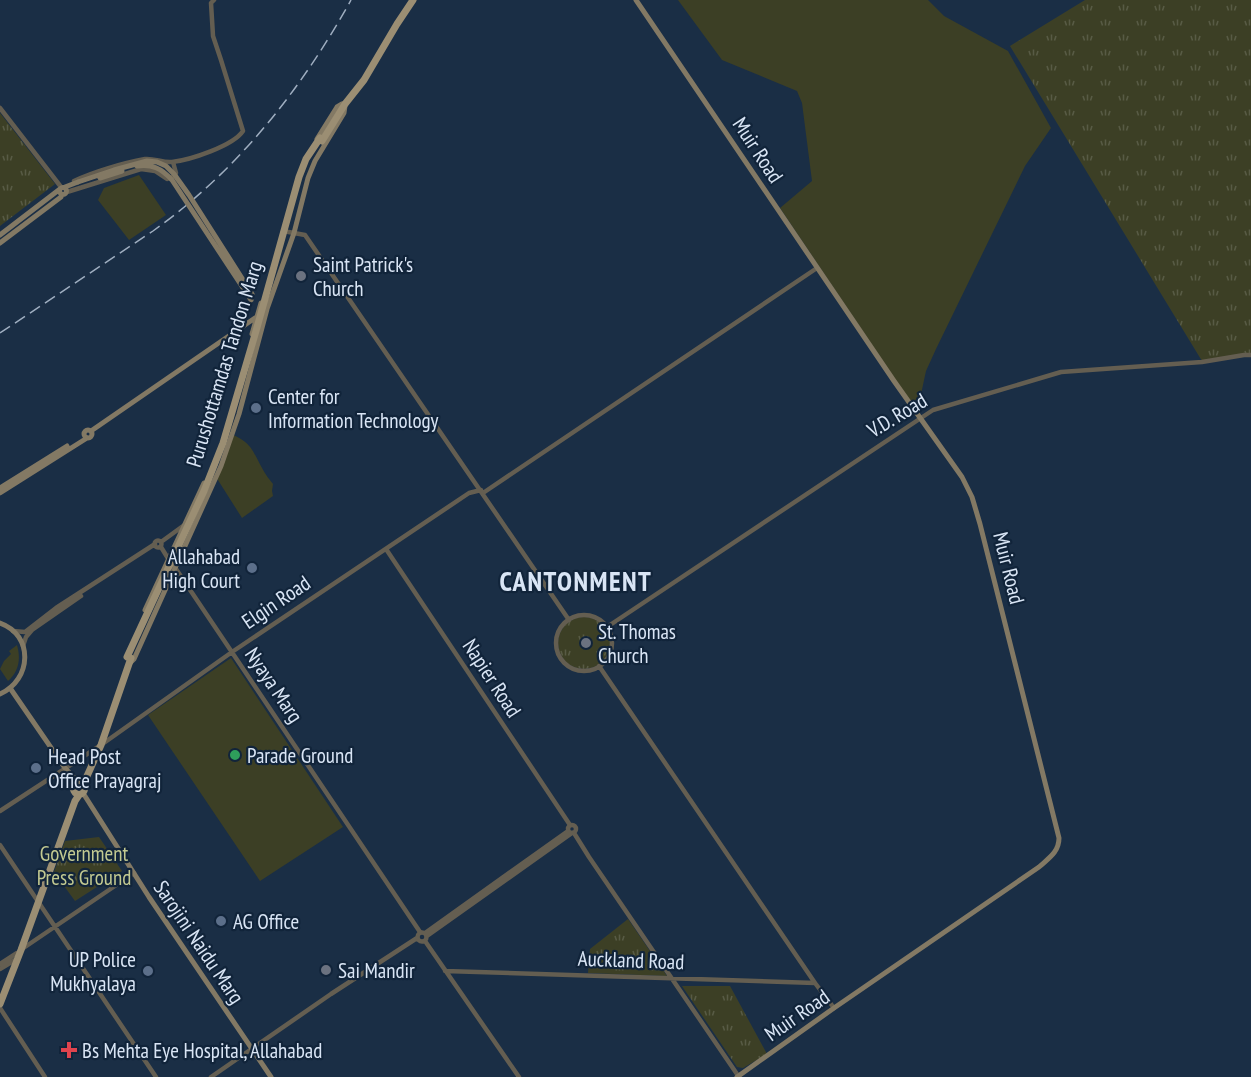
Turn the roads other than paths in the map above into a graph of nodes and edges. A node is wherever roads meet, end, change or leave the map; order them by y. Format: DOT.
graph roads {
  1 [pos="214,0"];
  2 [pos="408,0"];
  3 [pos="413,0"];
  4 [pos="636,0"];
  5 [pos="343,104"];
  6 [pos="0,108"];
  7 [pos="171,162"];
  8 [pos="65,189"];
  9 [pos="283,231"];
  10 [pos="294,233"];
  11 [pos="0,235"];
  12 [pos="0,243"];
  13 [pos="817,268"];
  14 [pos="255,303"];
  15 [pos="265,315"];
  16 [pos="256,318"];
  17 [pos="254,326"];
  18 [pos="1251,355"];
  19 [pos="920,417"];
  20 [pos="92,432"];
  21 [pos="85,437"];
  22 [pos="0,488"];
  23 [pos="482,491"];
  24 [pos="0,494"];
  25 [pos="183,525"];
  26 [pos="158,545"];
  27 [pos="386,549"];
  28 [pos="168,560"];
  29 [pos="175,566"];
  30 [pos="569,620"];
  31 [pos="0,624"];
  32 [pos="607,627"];
  33 [pos="13,631"];
  34 [pos="23,646"];
  35 [pos="232,652"];
  36 [pos="128,660"];
  37 [pos="600,666"];
  38 [pos="10,688"];
  39 [pos="0,694"];
  40 [pos="98,747"];
  41 [pos="65,768"];
  42 [pos="79,788"];
  43 [pos="0,811"];
  44 [pos="571,831"];
  45 [pos="0,845"];
  46 [pos="134,873"];
  47 [pos="37,900"];
  48 [pos="55,927"];
  49 [pos="423,936"];
  50 [pos="18,954"];
  51 [pos="0,964"];
  52 [pos="0,969"];
  53 [pos="445,971"];
  54 [pos="671,978"];
  55 [pos="815,983"];
  56 [pos="0,996"];
  57 [pos="0,1006"];
  58 [pos="834,1008"];
  59 [pos="252,1049"];
  60 [pos="45,1077"];
  61 [pos="156,1077"];
  62 [pos="211,1077"];
  63 [pos="271,1077"];
  64 [pos="519,1077"];
  65 [pos="738,1077"];
  1 -- 7 [label="street"];
  2 -- 5 [label="main road, Purushottamdas Tandon Marg"];
  3 -- 5 [label="main road"];
  4 -- 13 [label="main road, Muir Road"];
  5 -- 9 [label="main road, Purushottamdas Tandon Marg"];
  5 -- 10 [label="main road, Purushottamdas Tandon Marg"];
  5 -- 36 [label="main road, bridge"];
  6 -- 8 [label="street"];
  7 -- 8 [label="street"];
  7 -- 8 [label="street"];
  8 -- 11 [label="main road"];
  8 -- 12 [label="main road"];
  8 -- 14 [label="main road, bridge"];
  9 -- 10 [label="street"];
  9 -- 14 [label="main road, Purushottamdas Tandon Marg"];
  10 -- 15 [label="main road, Purushottamdas Tandon Marg"];
  10 -- 23 [label="street"];
  13 -- 19 [label="main road, Muir Road"];
  13 -- 23 [label="street, Elgin Road"];
  14 -- 15 [label="main road"];
  14 -- 16 [label="main road, Purushottamdas Tandon Marg"];
  15 -- 29 [label="main road, Purushottamdas Tandon Marg"];
  16 -- 17 [label="main road, Purushottamdas Tandon Marg"];
  16 -- 20 [label="main road"];
  17 -- 20 [label="main road"];
  17 -- 25 [label="main road, Purushottamdas Tandon Marg"];
  18 -- 19 [label="street, V.D. Road"];
  19 -- 32 [label="street, V.D. Road"];
  19 -- 58 [label="main road, Muir Road"];
  20 -- 21 [label="main road"];
  21 -- 22 [label="main road"];
  21 -- 24 [label="main road"];
  23 -- 27 [label="street, Elgin Road"];
  23 -- 30 [label="street"];
  25 -- 26 [label="street"];
  25 -- 28 [label="main road, Purushottamdas Tandon Marg"];
  26 -- 28 [label="street, Nyaya Marg"];
  26 -- 33 [label="street"];
  26 -- 34 [label="street"];
  27 -- 35 [label="street, Elgin Road"];
  27 -- 44 [label="street, Napier Road"];
  28 -- 29 [label="street, Nyaya Marg"];
  28 -- 36 [label="main road, Purushottamdas Tandon Marg"];
  29 -- 35 [label="street, Nyaya Marg"];
  29 -- 36 [label="main road, Purushottamdas Tandon Marg"];
  30 -- 32 [label="street"];
  30 -- 37 [label="street"];
  31 -- 33 [label="main road"];
  32 -- 37 [label="street"];
  33 -- 34 [label="main road"];
  34 -- 38 [label="main road"];
  35 -- 40 [label="street, Elgin Road"];
  35 -- 49 [label="street, Nyaya Marg"];
  36 -- 40 [label="main road, Purushottamdas Tandon Marg"];
  37 -- 55 [label="street"];
  38 -- 39 [label="main road"];
  38 -- 41 [label="main road, Sarojini Naidu Marg"];
  40 -- 41 [label="street, Elgin Road"];
  40 -- 42 [label="main road, Purushottamdas Tandon Marg"];
  41 -- 42 [label="main road, Sarojini Naidu Marg"];
  41 -- 43 [label="street, Elgin Road"];
  42 -- 46 [label="main road, Sarojini Naidu Marg"];
  42 -- 47 [label="main road, Purushottamdas Tandon Marg"];
  44 -- 49 [label="street"];
  44 -- 54 [label="street, Napier Road"];
  45 -- 47 [label="street"];
  46 -- 48 [label="street"];
  46 -- 59 [label="main road, Sarojini Naidu Marg"];
  47 -- 48 [label="street"];
  47 -- 50 [label="main road"];
  48 -- 50 [label="street"];
  48 -- 61 [label="street"];
  49 -- 53 [label="street, Nyaya Marg"];
  49 -- 59 [label="street"];
  50 -- 51 [label="street"];
  50 -- 52 [label="street"];
  50 -- 56 [label="main road"];
  50 -- 57 [label="main road"];
  53 -- 54 [label="street, Auckland Road"];
  53 -- 64 [label="street, Nyaya Marg"];
  54 -- 55 [label="street, Auckland Road"];
  54 -- 65 [label="street, Napier Road"];
  55 -- 58 [label="street"];
  57 -- 60 [label="street"];
  58 -- 65 [label="main road, Muir Road"];
  59 -- 62 [label="street"];
  59 -- 63 [label="main road, Sarojini Naidu Marg"];
}
